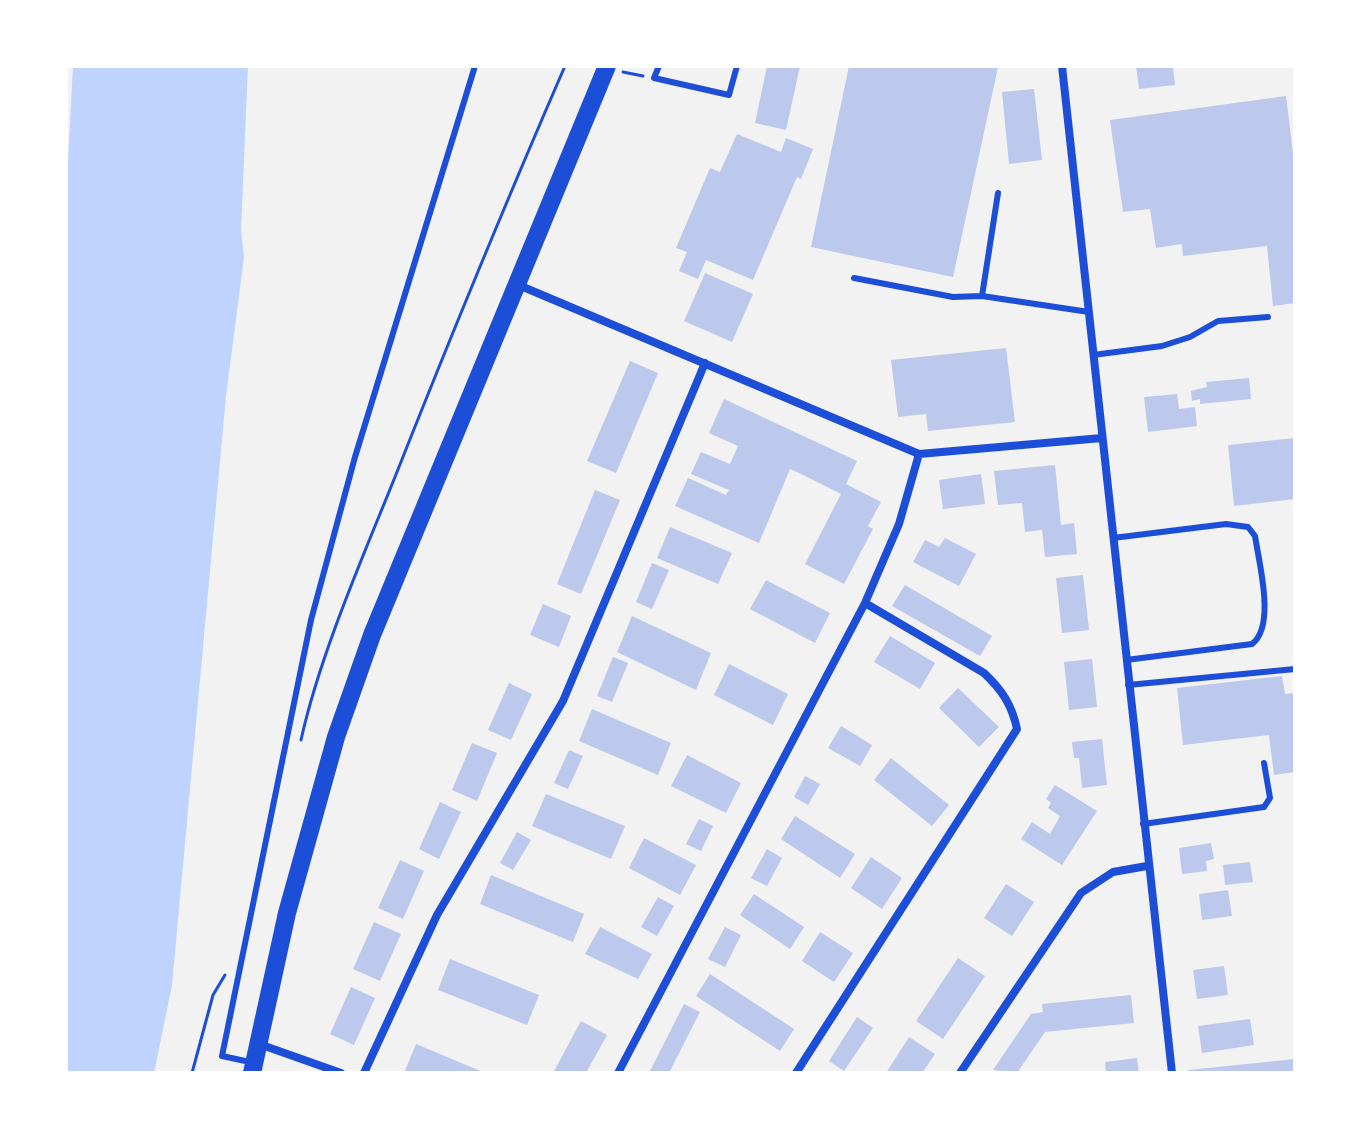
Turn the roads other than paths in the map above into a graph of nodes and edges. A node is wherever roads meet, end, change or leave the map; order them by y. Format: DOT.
graph roads {
  1 [pos="475,66"];
  2 [pos="659,66"];
  3 [pos="737,66"];
  4 [pos="1062,66"];
  5 [pos="607,67"];
  6 [pos="998,193"];
  7 [pos="854,278"];
  8 [pos="515,284"];
  9 [pos="982,296"];
  10 [pos="1089,312"];
  11 [pos="1268,317"];
  12 [pos="1093,355"];
  13 [pos="705,363"];
  14 [pos="1102,438"];
  15 [pos="919,454"];
  16 [pos="1113,538"];
  17 [pos="865,603"];
  18 [pos="1126,660"];
  19 [pos="1295,669"];
  20 [pos="1128,685"];
  21 [pos="1264,763"];
  22 [pos="1143,824"];
  23 [pos="1147,866"];
  24 [pos="258,1043"];
  25 [pos="253,1068"];
  26 [pos="341,1073"];
  27 [pos="364,1073"];
  28 [pos="618,1073"];
  29 [pos="796,1073"];
  30 [pos="960,1073"];
  31 [pos="1172,1073"];
  1 -- 25 [label="lane"];
  2 -- 3 [label="lane"];
  4 -- 10 [label="street"];
  5 -- 8 [label="main road"];
  6 -- 9 [label="lane"];
  7 -- 9 [label="lane"];
  8 -- 13 [label="street"];
  8 -- 24 [label="main road"];
  9 -- 10 [label="lane"];
  10 -- 12 [label="street"];
  11 -- 12 [label="lane"];
  12 -- 14 [label="street"];
  13 -- 15 [label="street"];
  13 -- 27 [label="street"];
  14 -- 15 [label="street"];
  14 -- 16 [label="street"];
  15 -- 17 [label="street"];
  16 -- 18 [label="street"];
  16 -- 18 [label="lane"];
  17 -- 28 [label="street"];
  17 -- 29 [label="street"];
  18 -- 20 [label="street"];
  19 -- 20 [label="lane"];
  20 -- 22 [label="street"];
  21 -- 22 [label="lane"];
  22 -- 23 [label="street"];
  23 -- 30 [label="street"];
  23 -- 31 [label="street"];
  24 -- 25 [label="main road"];
  24 -- 26 [label="street"];
}
